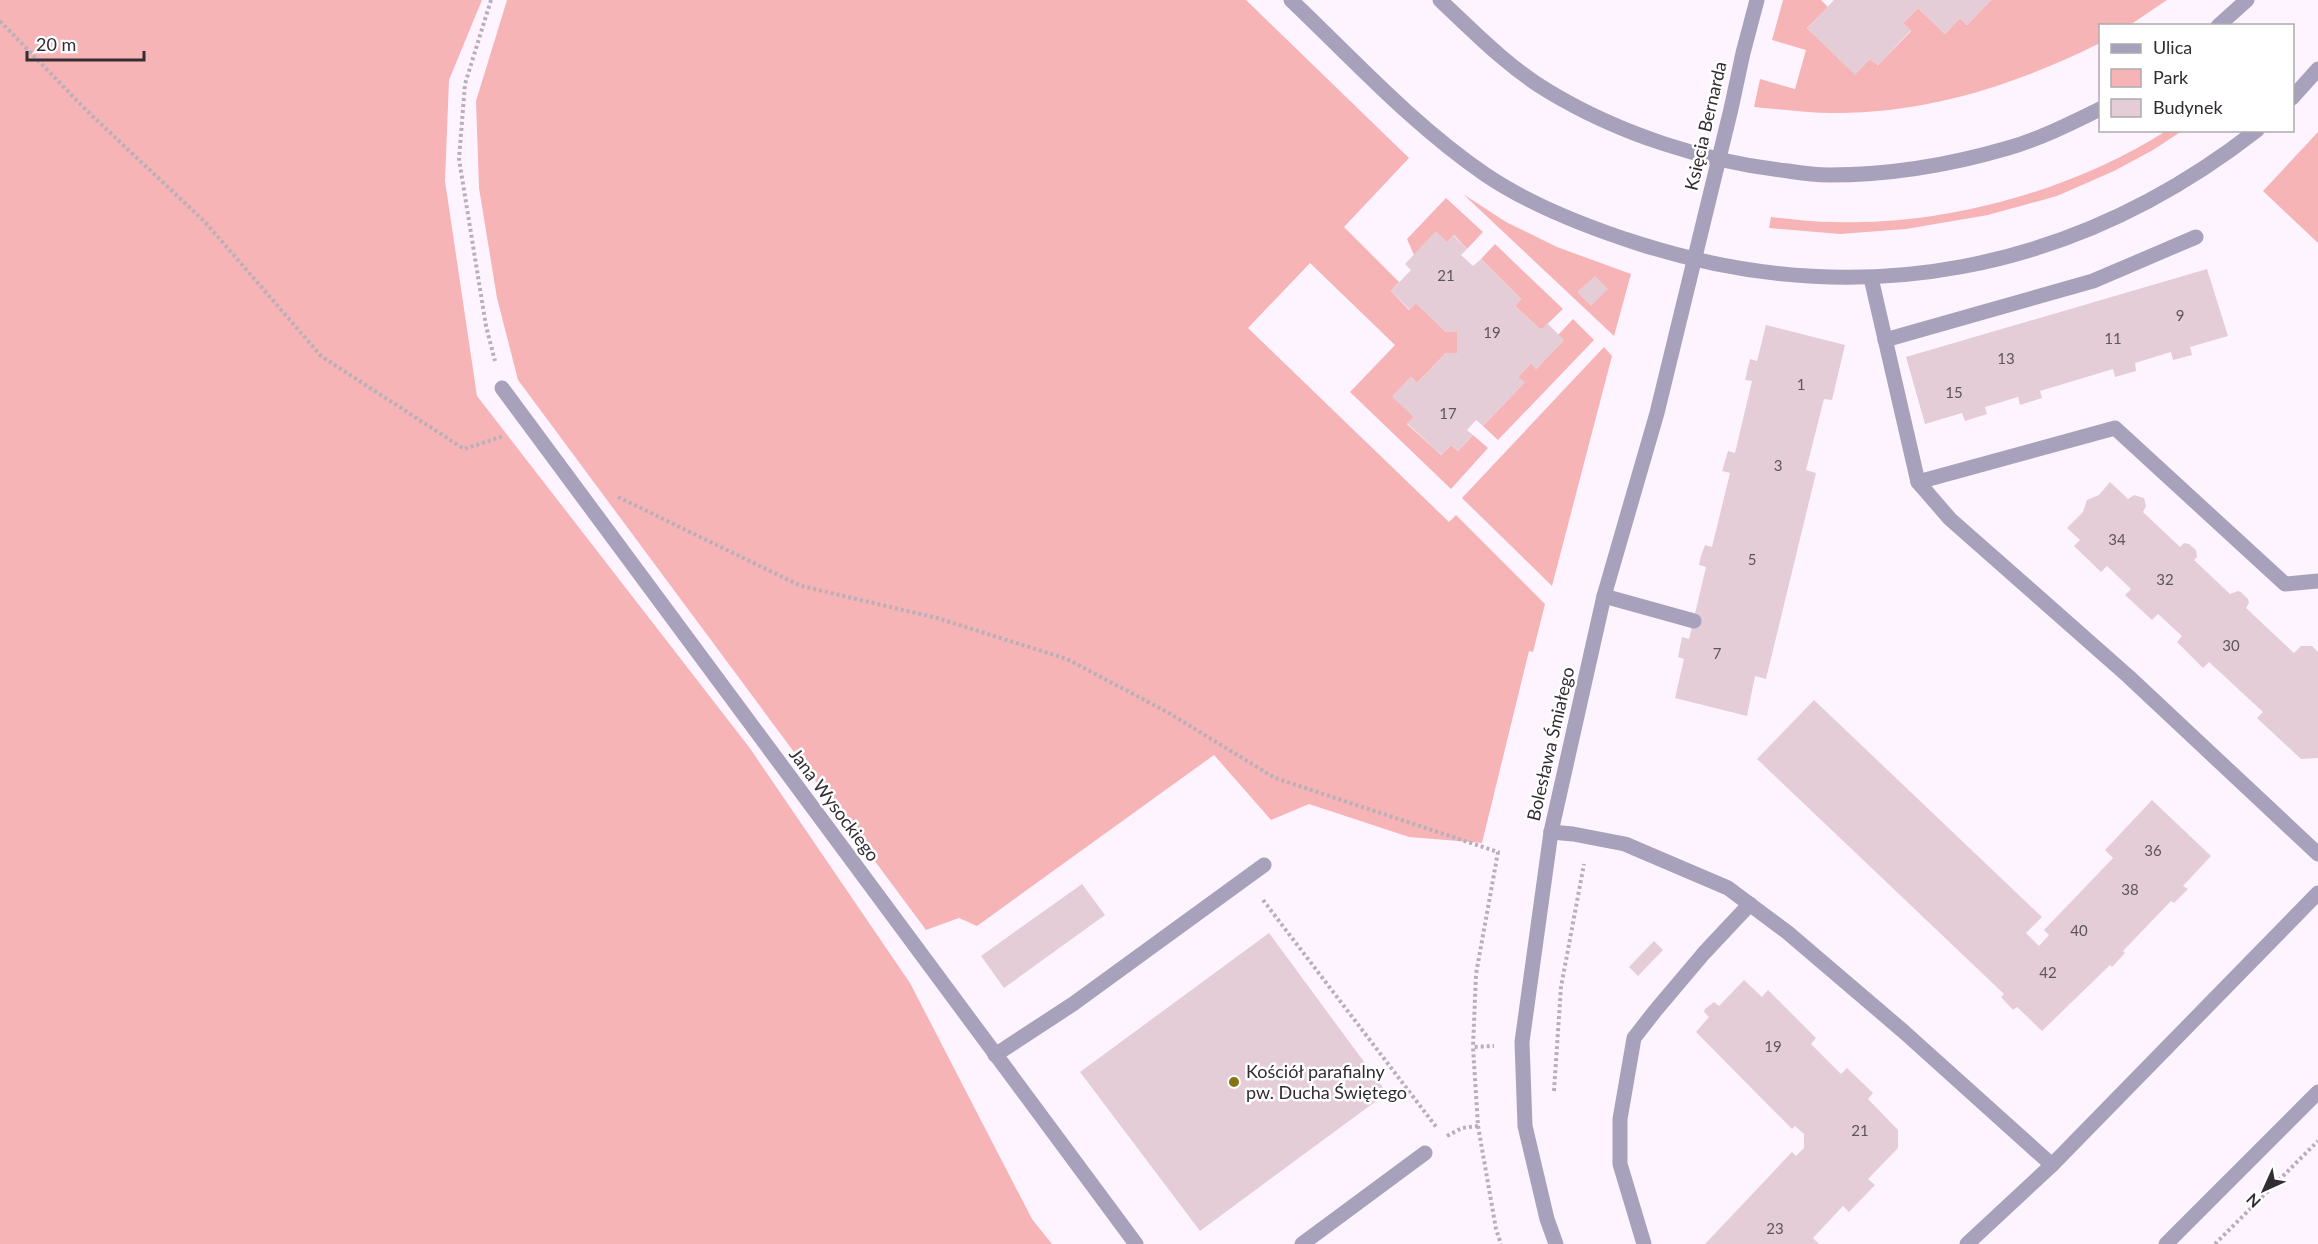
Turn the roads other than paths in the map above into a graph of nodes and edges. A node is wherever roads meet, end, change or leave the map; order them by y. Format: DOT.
graph roads {
  1 [pos="1291,0"];
  2 [pos="1440,0"];
  3 [pos="1758,0"];
  4 [pos="2247,0"];
  5 [pos="2220,24"];
  6 [pos="2318,69"];
  7 [pos="2294,96"];
  8 [pos="2099,109"];
  9 [pos="2254,132"];
  10 [pos="1719,160"];
  11 [pos="2196,237"];
  12 [pos="1694,260"];
  13 [pos="1871,278"];
  14 [pos="1885,340"];
  15 [pos="502,388"];
  16 [pos="1918,482"];
  17 [pos="2318,580"];
  18 [pos="1604,596"];
  19 [pos="1694,621"];
  20 [pos="1551,832"];
  21 [pos="2318,854"];
  22 [pos="1264,865"];
  23 [pos="2318,893"];
  24 [pos="1750,904"];
  25 [pos="995,1055"];
  26 [pos="2318,1092"];
  27 [pos="1425,1153"];
  28 [pos="2052,1165"];
  29 [pos="1136,1244"];
  30 [pos="1302,1244"];
  31 [pos="1556,1244"];
  32 [pos="1644,1244"];
  33 [pos="1967,1244"];
  34 [pos="2166,1244"];
  1 -- 12 [label="street"];
  2 -- 10 [label="street"];
  3 -- 10 [label="street, Księcia Bernarda"];
  4 -- 5 [label="street"];
  6 -- 7 [label="street"];
  8 -- 10 [label="street"];
  9 -- 13 [label="street"];
  10 -- 12 [label="street, Księcia Bernarda"];
  11 -- 14 [label="street"];
  12 -- 13 [label="street"];
  12 -- 18 [label="street, Bolesława Śmiałego"];
  13 -- 14 [label="street"];
  14 -- 16 [label="street"];
  15 -- 25 [label="street, Jana Wysockiego"];
  16 -- 17 [label="street"];
  16 -- 21 [label="street"];
  18 -- 19 [label="street"];
  18 -- 20 [label="street, Bolesława Śmiałego"];
  20 -- 24 [label="street"];
  20 -- 31 [label="street, Bolesława Śmiałego"];
  22 -- 25 [label="street"];
  23 -- 28 [label="street"];
  24 -- 28 [label="street"];
  24 -- 32 [label="street"];
  25 -- 29 [label="street, Jana Wysockiego"];
  26 -- 34 [label="street"];
  27 -- 30 [label="street"];
  28 -- 33 [label="street"];
}
